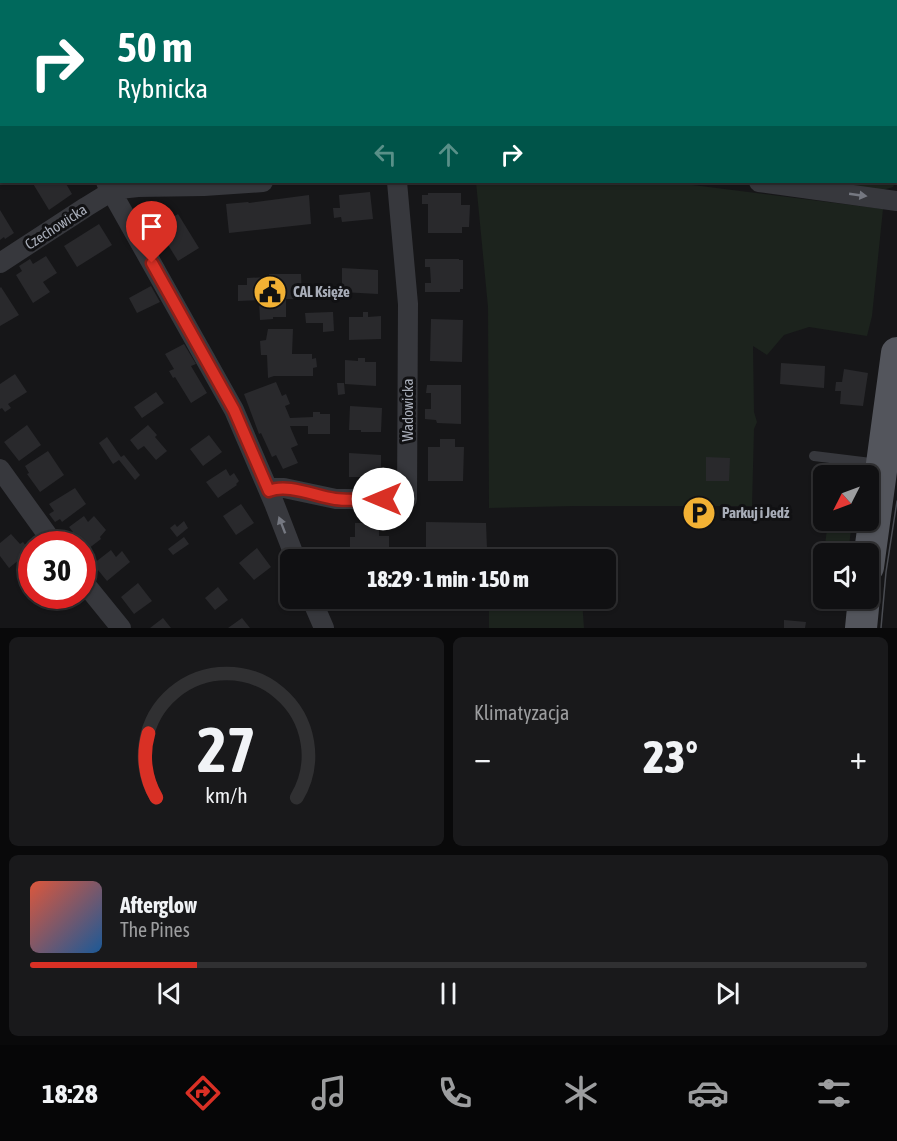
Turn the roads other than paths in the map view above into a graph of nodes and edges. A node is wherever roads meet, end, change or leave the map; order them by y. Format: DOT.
graph roads {
  1 [pos="248,183"];
  2 [pos="397,183"];
  3 [pos="766,183"];
  4 [pos="109,186"];
  5 [pos="897,201"];
  6 [pos="0,263"];
  7 [pos="897,353"];
  8 [pos="814,456"];
  9 [pos="882,464"];
  10 [pos="0,468"];
  11 [pos="269,491"];
  12 [pos="45,531"];
  13 [pos="871,543"];
  14 [pos="292,549"];
  15 [pos="96,597"];
  16 [pos="316,609"];
  17 [pos="863,609"];
  18 [pos="121,628"];
  19 [pos="324,628"];
  20 [pos="861,628"];
  1 -- 4 [label="street"];
  2 -- 11 [label="street, Wadowicka"];
  3 -- 5 [label="street, one-way"];
  4 -- 6 [label="street, Czechowicka"];
  4 -- 11 [label="street"];
  7 -- 9 [label="main road"];
  8 -- 9 [label="lane"];
  9 -- 13 [label="main road"];
  10 -- 12 [label="street"];
  14 -- 11 [label="street, one-way"];
  15 -- 18 [label="street"];
  16 -- 19 [label="street"];
  17 -- 20 [label="main road"];
}
